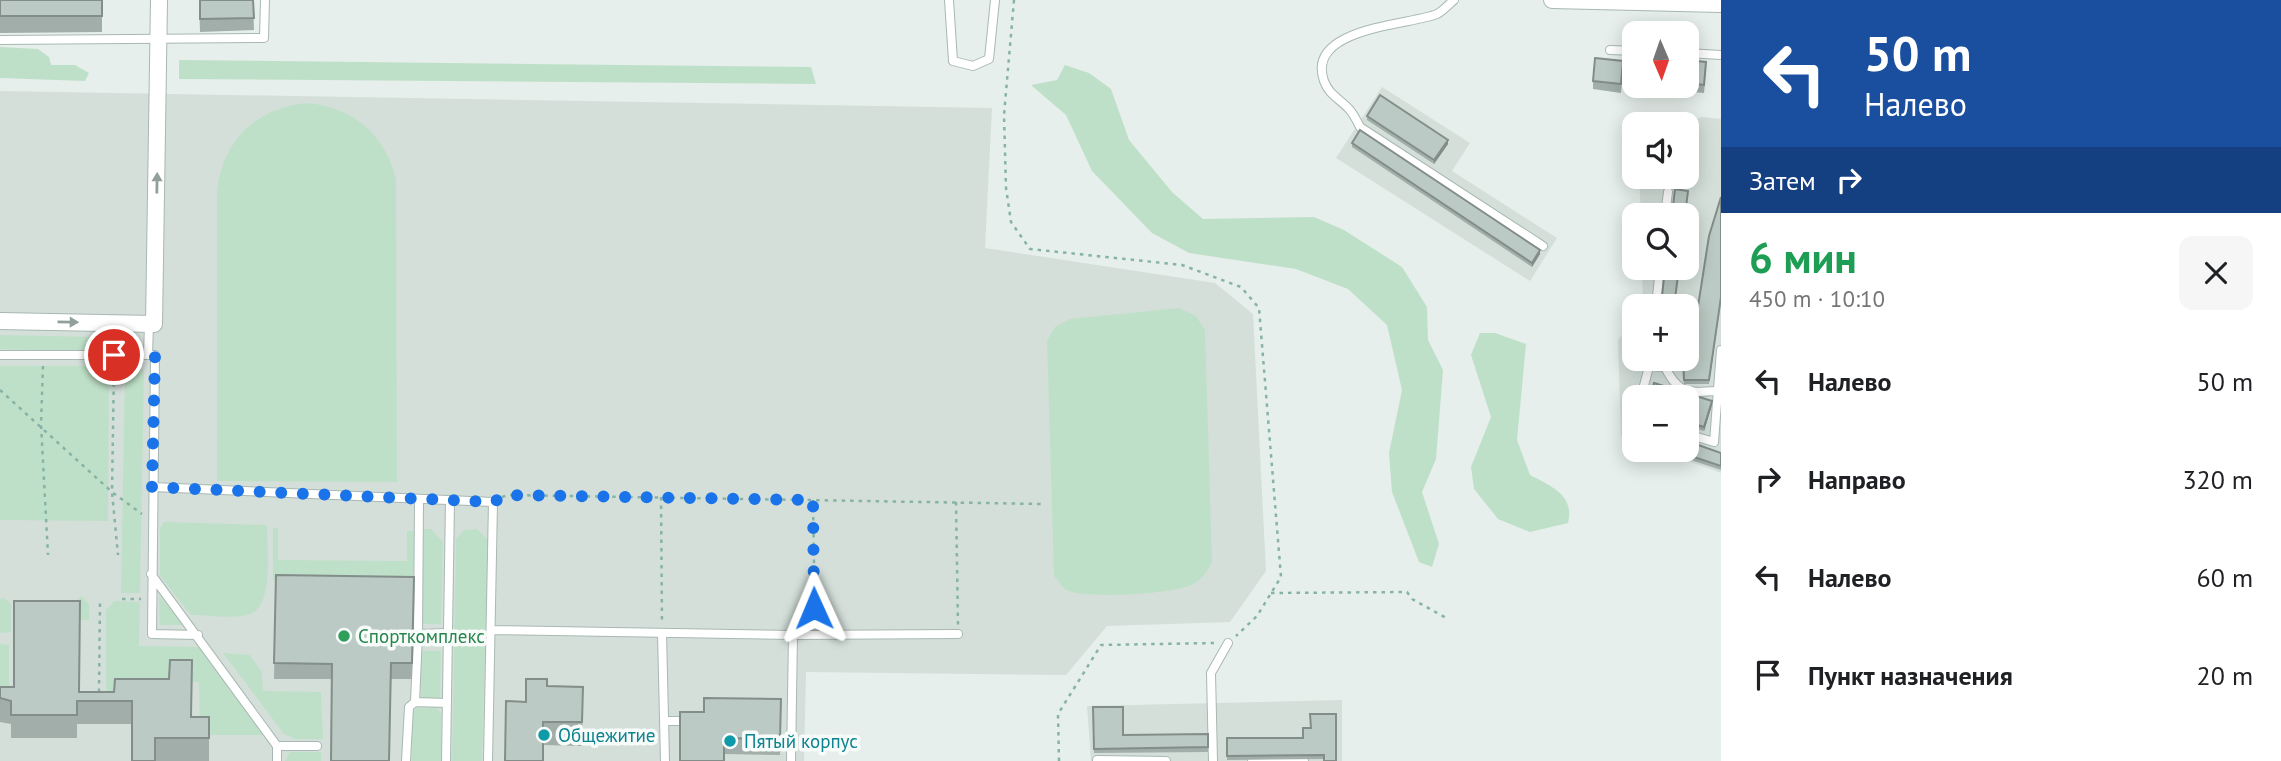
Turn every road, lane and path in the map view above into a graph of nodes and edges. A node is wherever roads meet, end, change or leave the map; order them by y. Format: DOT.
graph roads {
  1 [pos="159,0"];
  2 [pos="265,0"];
  3 [pos="948,0"];
  4 [pos="995,0"];
  5 [pos="1014,0"];
  6 [pos="1454,0"];
  7 [pos="1552,0"];
  8 [pos="1721,4"];
  9 [pos="159,39"];
  10 [pos="0,40"];
  11 [pos="1610,50"];
  12 [pos="1622,50"];
  13 [pos="1699,54"];
  14 [pos="1721,55"];
  15 [pos="1668,192"];
  16 [pos="1667,203"];
  17 [pos="1543,246"];
  18 [pos="0,321"];
  19 [pos="149,324"];
  20 [pos="1721,350"];
  21 [pos="0,355"];
  22 [pos="44,355"];
  23 [pos="114,355"];
  24 [pos="148,355"];
  25 [pos="1667,371"];
  26 [pos="1718,384"];
  27 [pos="0,390"];
  28 [pos="41,424"];
  29 [pos="1699,438"];
  30 [pos="1717,444"];
  31 [pos="152,487"];
  32 [pos="112,492"];
  33 [pos="661,497"];
  34 [pos="419,499"];
  35 [pos="813,500"];
  36 [pos="450,501"];
  37 [pos="493,502"];
  38 [pos="956,502"];
  39 [pos="1042,504"];
  40 [pos="151,520"];
  41 [pos="48,555"];
  42 [pos="117,555"];
  43 [pos="151,574"];
  44 [pos="1271,593"];
  45 [pos="122,599"];
  46 [pos="151,600"];
  47 [pos="100,601"];
  48 [pos="1448,619"];
  49 [pos="491,630"];
  50 [pos="662,633"];
  51 [pos="418,634"];
  52 [pos="448,634"];
  53 [pos="815,634"];
  54 [pos="958,634"];
  55 [pos="198,635"];
  56 [pos="793,635"];
  57 [pos="1228,643"];
  58 [pos="99,698"];
  59 [pos="415,702"];
  60 [pos="447,703"];
  61 [pos="665,721"];
  62 [pos="681,721"];
  63 [pos="277,746"];
  64 [pos="317,746"];
  65 [pos="1097,760"];
  66 [pos="277,761"];
  67 [pos="406,761"];
  68 [pos="446,761"];
  69 [pos="488,761"];
  70 [pos="665,761"];
  71 [pos="791,761"];
  72 [pos="1059,761"];
  73 [pos="1126,761"];
  74 [pos="1166,761"];
  75 [pos="1213,761"];
  76 [pos="1252,761"];
  77 [pos="1259,761"];
  78 [pos="1304,761"];
  1 -- 9 [label="street"];
  2 -- 9 [label="lane"];
  3 -- 4 [label="lane"];
  5 -- 44 [label="path"];
  6 -- 17 [label="lane"];
  7 -- 8 [label="street"];
  9 -- 10 [label="lane"];
  19 -- 9 [label="street, one-way"];
  11 -- 12 [label="lane"];
  13 -- 14 [label="lane"];
  15 -- 16 [label="lane"];
  18 -- 19 [label="street, one-way"];
  19 -- 24 [label="lane"];
  20 -- 26 [label="lane"];
  21 -- 22 [label="lane"];
  22 -- 23 [label="lane"];
  22 -- 28 [label="path"];
  23 -- 24 [label="lane"];
  23 -- 32 [label="path"];
  24 -- 31 [label="lane"];
  25 -- 26 [label="lane"];
  26 -- 30 [label="lane"];
  27 -- 28 [label="path"];
  28 -- 32 [label="path"];
  28 -- 41 [label="path"];
  29 -- 30 [label="lane"];
  31 -- 34 [label="lane"];
  31 -- 40 [label="lane"];
  32 -- 40 [label="path"];
  32 -- 42 [label="path"];
  33 -- 35 [label="path"];
  33 -- 37 [label="path"];
  33 -- 50 [label="path"];
  34 -- 36 [label="lane"];
  34 -- 51 [label="lane"];
  35 -- 38 [label="path"];
  35 -- 53 [label="path"];
  36 -- 37 [label="lane"];
  36 -- 52 [label="lane"];
  37 -- 49 [label="lane"];
  38 -- 39 [label="path"];
  38 -- 54 [label="path"];
  40 -- 43 [label="lane"];
  43 -- 46 [label="lane"];
  43 -- 55 [label="lane"];
  44 -- 48 [label="path"];
  44 -- 57 [label="path"];
  45 -- 46 [label="path"];
  46 -- 55 [label="lane"];
  47 -- 58 [label="path"];
  49 -- 50 [label="lane"];
  49 -- 69 [label="lane"];
  50 -- 56 [label="lane"];
  50 -- 61 [label="lane"];
  51 -- 52 [label="lane"];
  51 -- 59 [label="lane"];
  52 -- 60 [label="lane"];
  53 -- 54 [label="lane"];
  53 -- 56 [label="lane"];
  55 -- 63 [label="lane"];
  56 -- 71 [label="lane"];
  57 -- 72 [label="path"];
  57 -- 75 [label="lane"];
  59 -- 60 [label="lane"];
  59 -- 67 [label="lane"];
  60 -- 68 [label="lane"];
  61 -- 62 [label="lane"];
  61 -- 70 [label="lane"];
  63 -- 64 [label="lane"];
  63 -- 66 [label="lane"];
  65 -- 73 [label="lane"];
  73 -- 74 [label="lane"];
  76 -- 77 [label="lane"];
  77 -- 78 [label="lane"];
}
